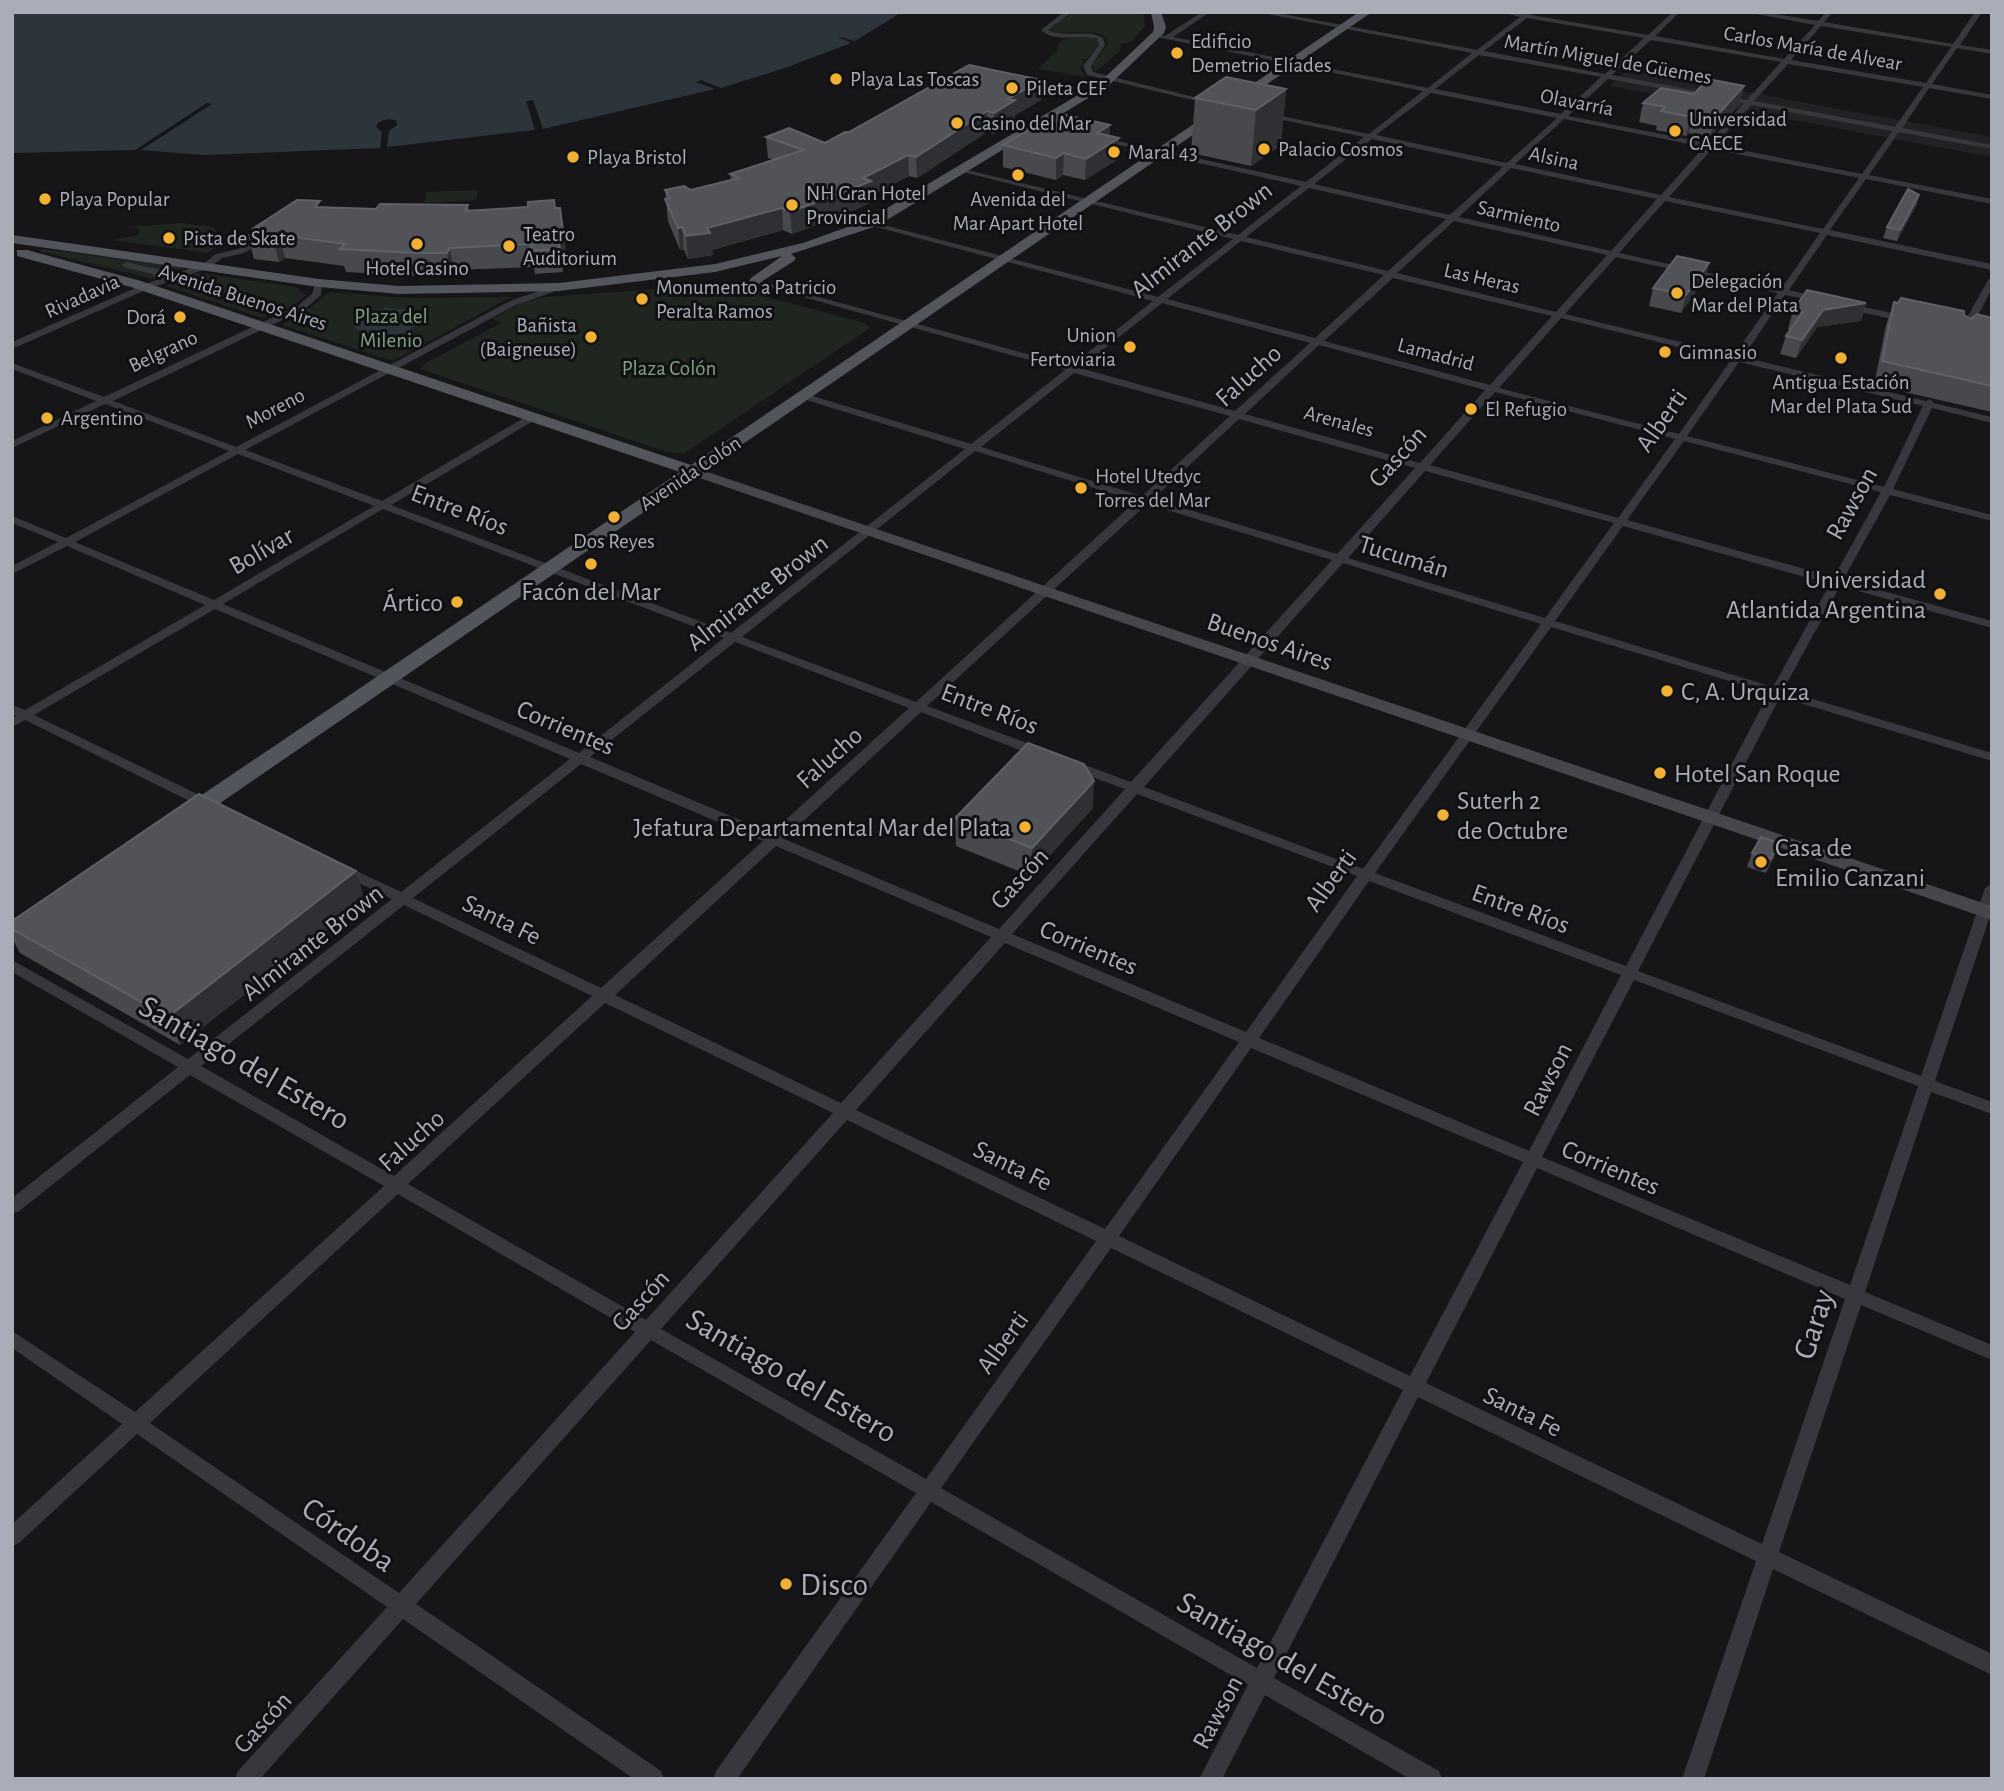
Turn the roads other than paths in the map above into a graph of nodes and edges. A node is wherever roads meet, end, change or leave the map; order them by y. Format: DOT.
graph roads {
  1 [pos="1069,12"];
  2 [pos="1156,12"];
  3 [pos="1207,12"];
  4 [pos="1260,12"];
  5 [pos="1367,12"];
  6 [pos="1504,12"];
  7 [pos="1677,12"];
  8 [pos="1749,12"];
  9 [pos="1830,12"];
  10 [pos="1979,12"];
  11 [pos="1528,14"];
  12 [pos="1820,24"];
  13 [pos="1344,28"];
  14 [pos="1161,37"];
  15 [pos="1648,38"];
  16 [pos="1955,46"];
  17 [pos="1477,52"];
  18 [pos="1992,52"];
  19 [pos="1786,62"];
  20 [pos="1292,63"];
  21 [pos="1606,76"];
  22 [pos="1109,80"];
  23 [pos="1927,86"];
  24 [pos="1428,90"];
  25 [pos="1992,97"];
  26 [pos="1723,98"];
  27 [pos="1736,100"];
  28 [pos="1749,103"];
  29 [pos="1235,108"];
  30 [pos="1254,112"];
  31 [pos="1562,117"];
  32 [pos="1896,130"];
  33 [pos="1370,136"];
  34 [pos="1093,137"];
  35 [pos="1710,146"];
  36 [pos="1992,147"];
  37 [pos="1161,152"];
  38 [pos="1508,166"];
  39 [pos="963,171"];
  40 [pos="1863,176"];
  41 [pos="1307,186"];
  42 [pos="1663,198"];
  43 [pos="1089,201"];
  44 [pos="1992,202"];
  45 [pos="1451,218"];
  46 [pos="872,223"];
  47 [pos="1825,232"];
  48 [pos="1240,239"];
  49 [pos="258,241"];
  50 [pos="807,246"];
  51 [pos="14,247"];
  52 [pos="1613,255"];
  53 [pos="212,259"];
  54 [pos="1004,259"];
  55 [pos="181,267"];
  56 [pos="1992,267"];
  57 [pos="1389,276"];
  58 [pos="152,279"];
  59 [pos="1992,279"];
  60 [pos="756,281"];
  61 [pos="319,283"];
  62 [pos="559,287"];
  63 [pos="1783,292"];
  64 [pos="1160,300"];
  65 [pos="1558,316"];
  66 [pos="1915,321"];
  67 [pos="911,323"];
  68 [pos="262,326"];
  69 [pos="1952,329"];
  70 [pos="1318,342"];
  71 [pos="12,346"];
  72 [pos="1736,358"];
  73 [pos="12,366"];
  74 [pos="391,368"];
  75 [pos="1075,368"];
  76 [pos="1493,389"];
  77 [pos="803,396"];
  78 [pos="103,401"];
  79 [pos="1929,404"];
  80 [pos="1239,414"];
  81 [pos="533,417"];
  82 [pos="1992,420"];
  83 [pos="1681,438"];
  84 [pos="12,445"];
  85 [pos="975,448"];
  86 [pos="236,451"];
  87 [pos="1424,465"];
  88 [pos="692,471"];
  89 [pos="1887,491"];
  90 [pos="1144,500"];
  91 [pos="382,506"];
  92 [pos="1992,517"];
  93 [pos="12,519"];
  94 [pos="1621,522"];
  95 [pos="870,531"];
  96 [pos="66,542"];
  97 [pos="1339,560"];
  98 [pos="549,568"];
  99 [pos="12,571"];
  100 [pos="1836,581"];
  101 [pos="1045,591"];
  102 [pos="213,605"];
  103 [pos="1548,624"];
  104 [pos="1992,625"];
  105 [pos="735,638"];
  106 [pos="1250,660"];
  107 [pos="388,678"];
  108 [pos="1776,692"];
  109 [pos="918,707"];
  110 [pos="17,716"];
  111 [pos="1469,735"];
  112 [pos="1992,757"];
  113 [pos="580,760"];
  114 [pos="1136,789"];
  115 [pos="205,803"];
  116 [pos="230,815"];
  117 [pos="1712,817"];
  118 [pos="171,826"];
  119 [pos="772,840"];
  120 [pos="329,863"];
  121 [pos="1365,876"];
  122 [pos="1992,888"];
  123 [pos="404,899"];
  124 [pos="1988,911"];
  125 [pos="1001,937"];
  126 [pos="12,965"];
  127 [pos="1630,974"];
  128 [pos="603,995"];
  129 [pos="1248,1041"];
  130 [pos="190,1067"];
  131 [pos="1925,1083"];
  132 [pos="1992,1108"];
  133 [pos="845,1111"];
  134 [pos="1533,1160"];
  135 [pos="396,1185"];
  136 [pos="12,1207"];
  137 [pos="1108,1238"];
  138 [pos="1854,1295"];
  139 [pos="649,1329"];
  140 [pos="12,1338"];
  141 [pos="1992,1353"];
  142 [pos="1415,1386"];
  143 [pos="136,1423"];
  144 [pos="929,1489"];
  145 [pos="12,1538"];
  146 [pos="1767,1556"];
  147 [pos="401,1606"];
  148 [pos="1992,1665"];
  149 [pos="1260,1682"];
  150 [pos="246,1779"];
  151 [pos="653,1779"];
  152 [pos="724,1779"];
  153 [pos="1210,1779"];
  154 [pos="1430,1779"];
  155 [pos="1693,1779"];
  1 -- 22 [label="street"];
  2 -- 14 [label="main road"];
  3 -- 14 [label="street"];
  4 -- 13 [label="street, Martín Miguel de Güemes"];
  5 -- 13 [label="main road, Avenida Colón"];
  6 -- 11 [label="street, Carlos María de Alvear"];
  7 -- 15 [label="street, Falucho"];
  8 -- 12 [label="street"];
  9 -- 12 [label="street, Gascón"];
  10 -- 16 [label="street, Alberti"];
  11 -- 15 [label="street, Carlos María de Alvear"];
  11 -- 17 [label="street, Almirante Brown"];
  12 -- 16 [label="street"];
  12 -- 19 [label="street, Gascón"];
  13 -- 17 [label="street, Martín Miguel de Güemes"];
  13 -- 20 [label="main road, Avenida Colón"];
  14 -- 20 [label="street, Olavarría"];
  14 -- 22 [label="main road"];
  15 -- 19 [label="street, Carlos María de Alvear"];
  15 -- 21 [label="street, Falucho"];
  16 -- 18 [label="street"];
  16 -- 23 [label="street, Alberti"];
  17 -- 21 [label="street, Martín Miguel de Güemes"];
  17 -- 24 [label="street, Almirante Brown"];
  19 -- 23 [label="street, Carlos María de Alvear"];
  19 -- 28 [label="street, Gascón"];
  20 -- 24 [label="street, Olavarría"];
  20 -- 29 [label="main road, Avenida Colón"];
  21 -- 26 [label="street, Martín Miguel de Güemes"];
  21 -- 31 [label="street, Falucho"];
  22 -- 29 [label="street"];
  22 -- 39 [label="main road"];
  23 -- 25 [label="street, Carlos María de Alvear"];
  23 -- 32 [label="street, Alberti"];
  24 -- 31 [label="street, Olavarría"];
  24 -- 33 [label="street, Almirante Brown"];
  27 -- 28 [label="street, Martín Miguel de Güemes"];
  28 -- 32 [label="street, Martín Miguel de Güemes"];
  28 -- 35 [label="street, Gascón"];
  29 -- 37 [label="main road, Avenida Colón"];
  30 -- 33 [label="street, Alsina"];
  31 -- 35 [label="street, Olavarría"];
  31 -- 38 [label="street, Falucho"];
  32 -- 36 [label="street, Martín Miguel de Güemes"];
  32 -- 40 [label="street, Alberti"];
  33 -- 38 [label="street, Alsina"];
  33 -- 41 [label="street, Almirante Brown"];
  34 -- 37 [label="street, Sarmiento"];
  35 -- 40 [label="street, Olavarría"];
  35 -- 42 [label="street, Gascón"];
  37 -- 41 [label="street, Sarmiento"];
  37 -- 43 [label="main road, Avenida Colón"];
  38 -- 42 [label="street, Alsina"];
  38 -- 45 [label="street, Falucho"];
  39 -- 43 [label="street, Las Heras"];
  39 -- 46 [label="main road"];
  40 -- 44 [label="street, Olavarría"];
  40 -- 47 [label="street, Alberti"];
  41 -- 45 [label="street, Sarmiento"];
  41 -- 48 [label="street, Almirante Brown"];
  42 -- 47 [label="street, Alsina"];
  42 -- 52 [label="street, Gascón"];
  43 -- 48 [label="street, Las Heras"];
  43 -- 54 [label="main road, Avenida Colón"];
  45 -- 52 [label="street, Sarmiento"];
  45 -- 57 [label="street, Falucho"];
  46 -- 50 [label="main road"];
  46 -- 54 [label="street, Lamadrid"];
  47 -- 56 [label="street, Alsina"];
  47 -- 63 [label="street, Alberti"];
  48 -- 57 [label="street, Las Heras"];
  48 -- 64 [label="street, Almirante Brown"];
  49 -- 53 [label="street, Rivadavia"];
  50 -- 60 [label="main road"];
  50 -- 62 [label="main road"];
  51 -- 53 [label="main road"];
  51 -- 58 [label="main road, Avenida Buenos Aires"];
  52 -- 63 [label="street, Sarmiento"];
  52 -- 65 [label="street, Gascón"];
  53 -- 58 [label="street, Rivadavia"];
  53 -- 61 [label="main road"];
  54 -- 64 [label="street, Lamadrid"];
  54 -- 67 [label="main road, Avenida Colón"];
  55 -- 58 [label="street"];
  57 -- 65 [label="street, Las Heras"];
  57 -- 70 [label="street, Falucho"];
  58 -- 68 [label="main road, Avenida Buenos Aires"];
  58 -- 71 [label="street, Rivadavia"];
  59 -- 69 [label="street"];
  60 -- 67 [label="street, Arenales"];
  61 -- 62 [label="main road"];
  61 -- 68 [label="street, Belgrano"];
  62 -- 74 [label="street, Moreno"];
  63 -- 66 [label="street, Sarmiento"];
  63 -- 72 [label="street, Alberti"];
  64 -- 70 [label="street, Lamadrid"];
  64 -- 75 [label="street, Almirante Brown"];
  65 -- 72 [label="street, Las Heras"];
  65 -- 76 [label="street, Gascón"];
  67 -- 75 [label="street, Arenales"];
  67 -- 77 [label="main road, Avenida Colón"];
  68 -- 74 [label="main road, Avenida Buenos Aires"];
  68 -- 78 [label="street, Belgrano"];
  70 -- 76 [label="street, Lamadrid"];
  70 -- 80 [label="street, Falucho"];
  72 -- 79 [label="street, Las Heras"];
  72 -- 83 [label="street, Alberti"];
  73 -- 78 [label="street, Entre Ríos"];
  74 -- 81 [label="main road, Avenida Buenos Aires"];
  74 -- 86 [label="street, Moreno"];
  75 -- 80 [label="street, Arenales"];
  75 -- 85 [label="street, Almirante Brown"];
  76 -- 83 [label="street, Lamadrid"];
  76 -- 87 [label="street, Gascón"];
  77 -- 85 [label="street, Tucumán"];
  77 -- 88 [label="main road, Avenida Colón"];
  78 -- 84 [label="street, Belgrano"];
  78 -- 86 [label="street, Entre Ríos"];
  79 -- 82 [label="street, Las Heras"];
  79 -- 89 [label="street, Rawson"];
  80 -- 87 [label="street, Arenales"];
  80 -- 90 [label="street, Falucho"];
  81 -- 88 [label="main road, Buenos Aires"];
  81 -- 91 [label="street, Bolívar"];
  83 -- 89 [label="street, Lamadrid"];
  83 -- 94 [label="street, Alberti"];
  85 -- 90 [label="street, Tucumán"];
  85 -- 95 [label="street, Almirante Brown"];
  86 -- 91 [label="street, Entre Ríos"];
  86 -- 96 [label="street, Moreno"];
  87 -- 94 [label="street, Arenales"];
  87 -- 97 [label="street, Gascón"];
  88 -- 95 [label="street, Buenos Aires"];
  88 -- 98 [label="main road, Avenida Colón"];
  89 -- 92 [label="street, Lamadrid"];
  89 -- 100 [label="street, Rawson"];
  90 -- 97 [label="street, Tucumán"];
  90 -- 101 [label="street, Falucho"];
  91 -- 98 [label="street, Entre Ríos"];
  91 -- 102 [label="street, Bolívar"];
  93 -- 96 [label="street, Corrientes"];
  94 -- 100 [label="street, Arenales"];
  94 -- 103 [label="street, Alberti"];
  95 -- 101 [label="street, Buenos Aires"];
  95 -- 105 [label="street, Almirante Brown"];
  96 -- 99 [label="street, Moreno"];
  96 -- 102 [label="street, Corrientes"];
  97 -- 103 [label="street, Tucumán"];
  97 -- 106 [label="street, Gascón"];
  98 -- 105 [label="street, Entre Ríos"];
  98 -- 107 [label="main road, Avenida Colón"];
  100 -- 104 [label="street, Arenales"];
  100 -- 108 [label="street, Rawson"];
  101 -- 106 [label="street, Buenos Aires"];
  101 -- 109 [label="street, Falucho"];
  102 -- 107 [label="street, Corrientes"];
  102 -- 110 [label="street, Bolívar"];
  103 -- 108 [label="street, Tucumán"];
  103 -- 111 [label="street, Alberti"];
  105 -- 109 [label="street, Entre Ríos"];
  105 -- 113 [label="street, Almirante Brown"];
  106 -- 111 [label="street, Buenos Aires"];
  106 -- 114 [label="street, Gascón"];
  107 -- 113 [label="street, Corrientes"];
  107 -- 115 [label="main road, Avenida Colón"];
  108 -- 112 [label="street, Tucumán"];
  108 -- 117 [label="street, Rawson"];
  109 -- 114 [label="street, Entre Ríos"];
  109 -- 119 [label="street, Falucho"];
  110 -- 115 [label="street"];
  111 -- 117 [label="street, Buenos Aires"];
  111 -- 121 [label="street, Alberti"];
  113 -- 119 [label="street, Corrientes"];
  113 -- 123 [label="street, Almirante Brown"];
  114 -- 121 [label="street, Entre Ríos"];
  114 -- 125 [label="street, Gascón"];
  115 -- 116 [label="street"];
  115 -- 118 [label="main road, Avenida Colón"];
  117 -- 124 [label="street, Buenos Aires"];
  117 -- 127 [label="street, Rawson"];
  119 -- 125 [label="street, Corrientes"];
  119 -- 128 [label="street, Falucho"];
  120 -- 123 [label="street, Santa Fe"];
  121 -- 127 [label="street, Entre Ríos"];
  121 -- 129 [label="street, Alberti"];
  122 -- 124 [label="street, Garay"];
  123 -- 128 [label="street, Santa Fe"];
  123 -- 130 [label="street, Almirante Brown"];
  124 -- 131 [label="street, Garay"];
  125 -- 129 [label="street, Corrientes"];
  125 -- 133 [label="street, Gascón"];
  126 -- 130 [label="street, Santiago del Estero"];
  127 -- 131 [label="street, Entre Ríos"];
  127 -- 134 [label="street, Rawson"];
  128 -- 133 [label="street, Santa Fe"];
  128 -- 135 [label="street, Falucho"];
  129 -- 134 [label="street, Corrientes"];
  129 -- 137 [label="street, Alberti"];
  130 -- 135 [label="street, Santiago del Estero"];
  130 -- 136 [label="street, Almirante Brown"];
  131 -- 132 [label="street, Entre Ríos"];
  131 -- 138 [label="street, Garay"];
  133 -- 137 [label="street, Santa Fe"];
  133 -- 139 [label="street, Gascón"];
  134 -- 138 [label="street, Corrientes"];
  134 -- 142 [label="street, Rawson"];
  135 -- 139 [label="street, Santiago del Estero"];
  135 -- 143 [label="street, Falucho"];
  137 -- 142 [label="street, Santa Fe"];
  137 -- 144 [label="street, Alberti"];
  138 -- 141 [label="street, Corrientes"];
  138 -- 146 [label="street, Garay"];
  139 -- 144 [label="street, Santiago del Estero"];
  139 -- 147 [label="street, Gascón"];
  140 -- 143 [label="street, Córdoba"];
  142 -- 146 [label="street, Santa Fe"];
  142 -- 149 [label="street, Rawson"];
  143 -- 145 [label="street, Falucho"];
  143 -- 147 [label="street, Córdoba"];
  144 -- 149 [label="street, Santiago del Estero"];
  144 -- 152 [label="street, Alberti"];
  146 -- 148 [label="street, Santa Fe"];
  146 -- 155 [label="street, Garay"];
  147 -- 150 [label="street, Gascón"];
  147 -- 151 [label="street, Córdoba"];
  149 -- 153 [label="street, Rawson"];
  149 -- 154 [label="street, Santiago del Estero"];
}
